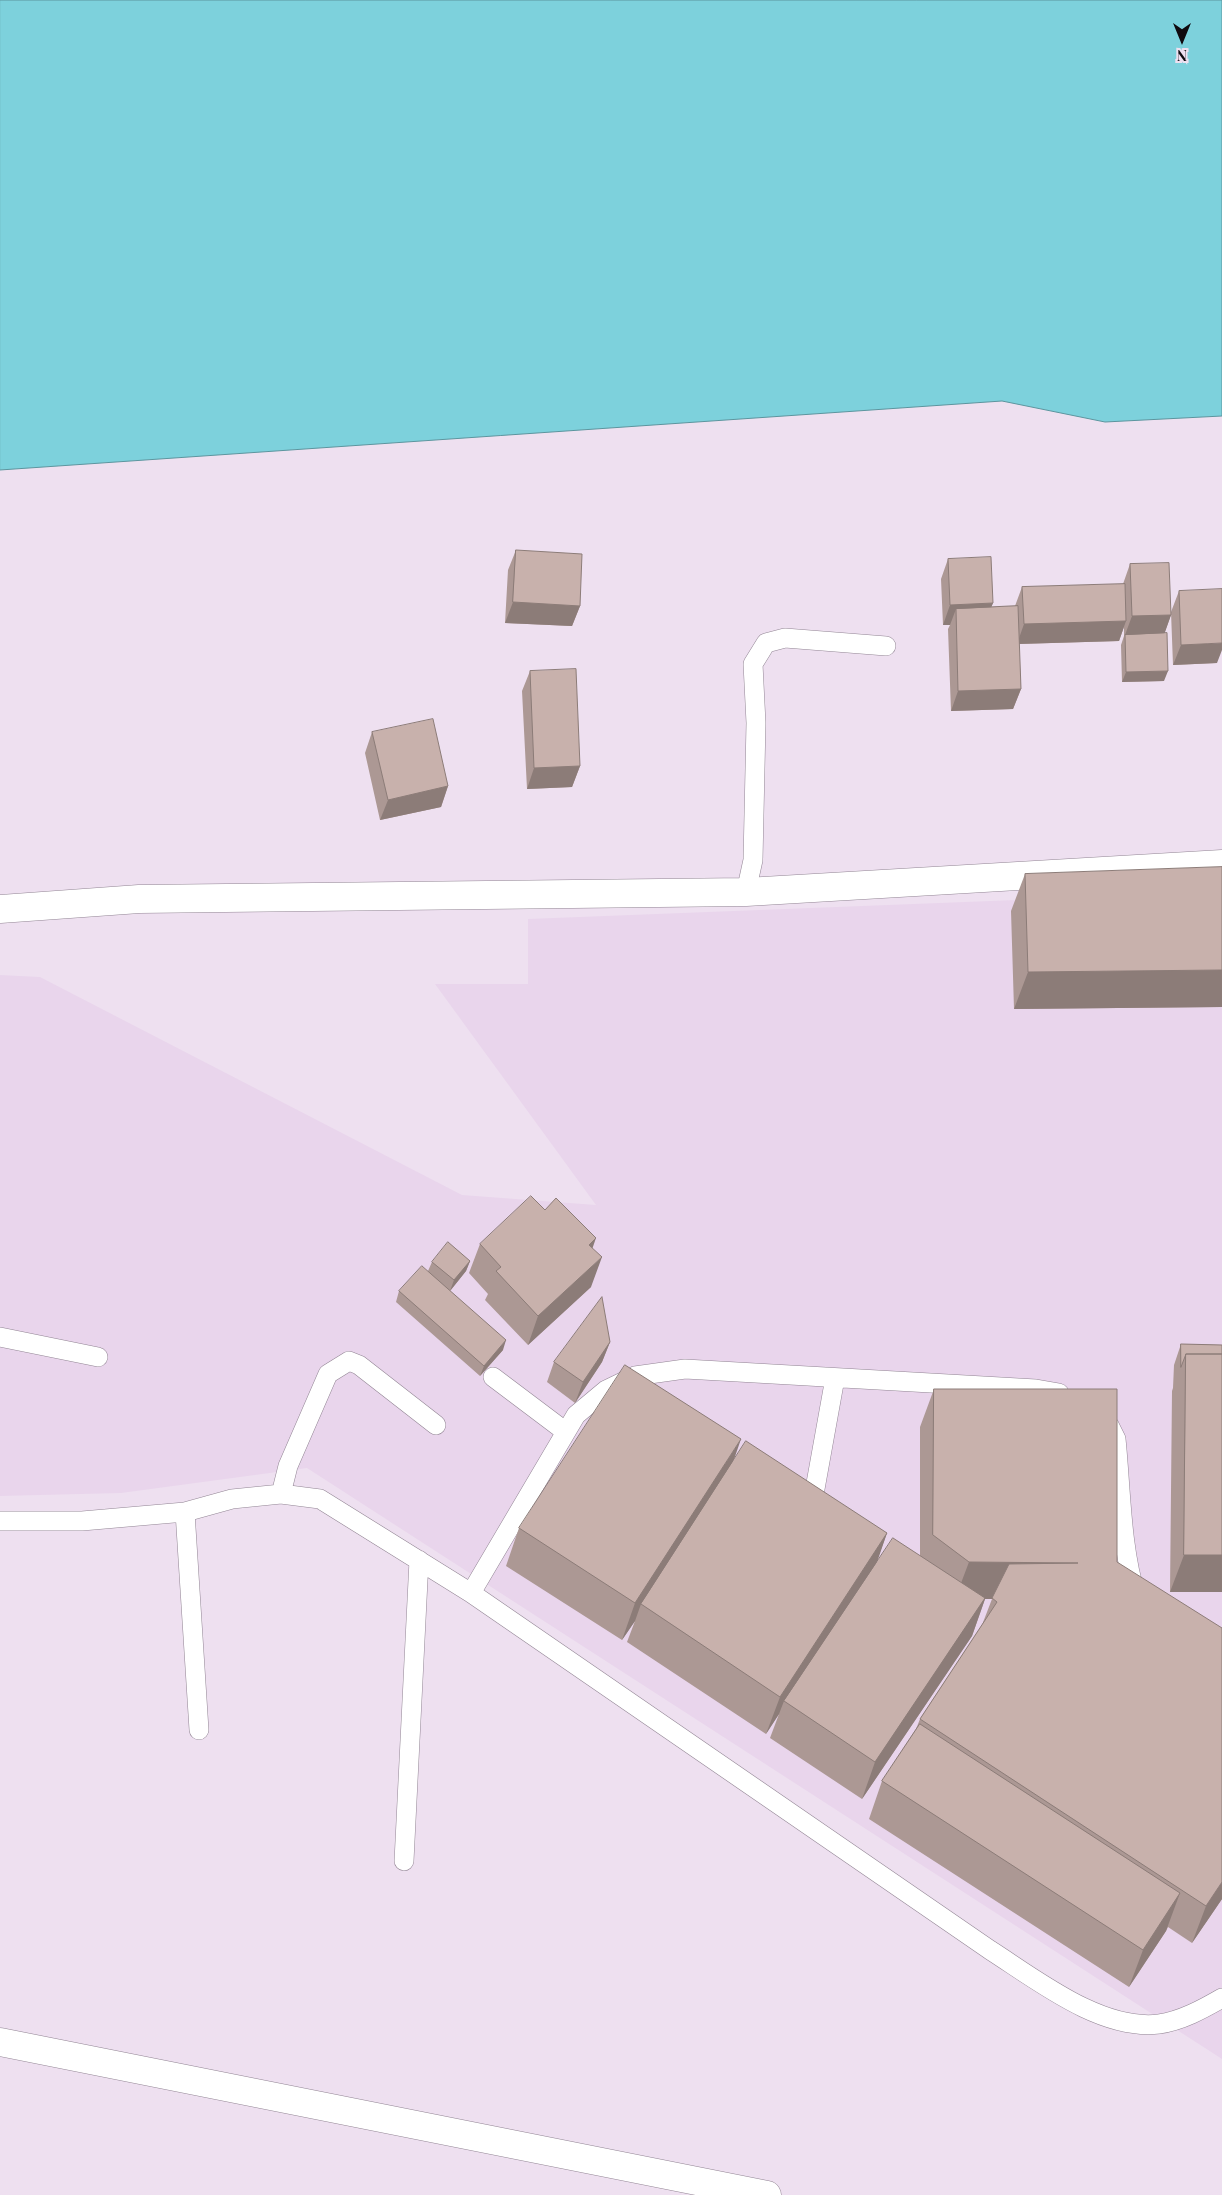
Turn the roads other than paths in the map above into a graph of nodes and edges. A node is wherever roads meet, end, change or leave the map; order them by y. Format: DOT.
graph roads {
  1 [pos="886,646"];
  2 [pos="1222,864"];
  3 [pos="746,892"];
  4 [pos="0,909"];
  5 [pos="0,1337"];
  6 [pos="98,1357"];
  7 [pos="493,1377"];
  8 [pos="836,1378"];
  9 [pos="1079,1397"];
  10 [pos="1098,1407"];
  11 [pos="436,1425"];
  12 [pos="566,1432"];
  13 [pos="281,1494"];
  14 [pos="184,1512"];
  15 [pos="811,1512"];
  16 [pos="0,1521"];
  17 [pos="419,1560"];
  18 [pos="471,1593"];
  19 [pos="1146,1605"];
  20 [pos="198,1730"];
  21 [pos="404,1861"];
  22 [pos="1222,1998"];
  23 [pos="0,2042"];
  24 [pos="767,2195"];
  1 -- 3 [label="lane"];
  2 -- 3 [label="street"];
  3 -- 4 [label="street"];
  5 -- 6 [label="lane"];
  7 -- 12 [label="lane"];
  8 -- 9 [label="lane"];
  8 -- 12 [label="lane"];
  8 -- 15 [label="lane"];
  10 -- 19 [label="lane"];
  11 -- 13 [label="lane"];
  12 -- 18 [label="lane"];
  13 -- 14 [label="lane"];
  13 -- 17 [label="lane"];
  14 -- 16 [label="lane"];
  14 -- 20 [label="lane"];
  17 -- 18 [label="lane"];
  17 -- 21 [label="lane"];
  18 -- 22 [label="lane"];
  23 -- 24 [label="street"];
}
